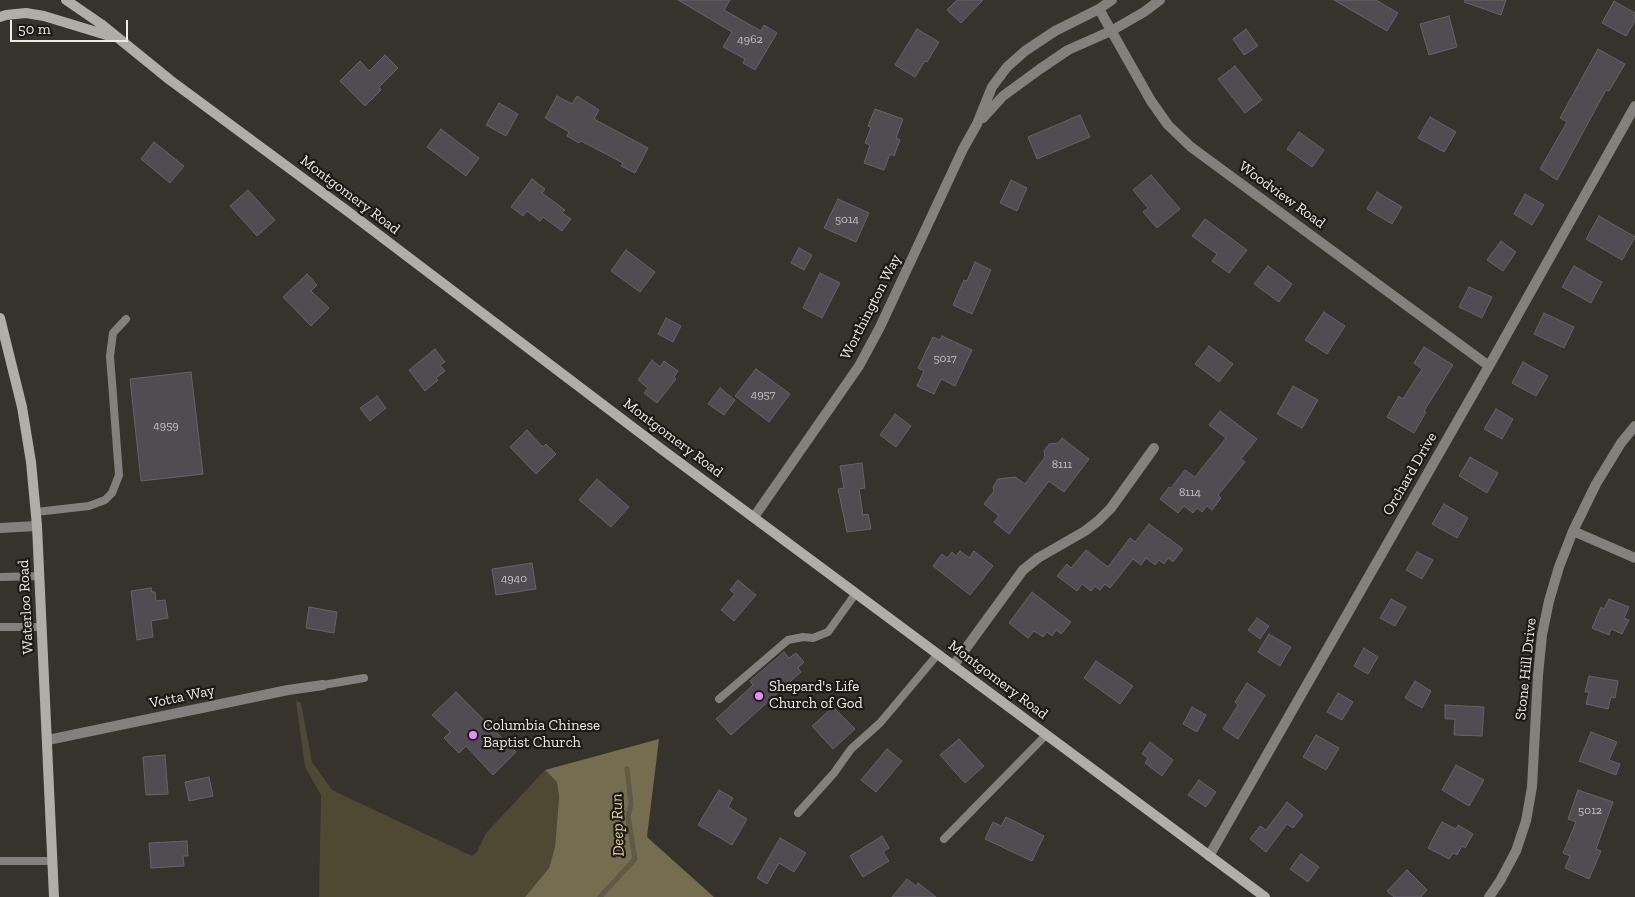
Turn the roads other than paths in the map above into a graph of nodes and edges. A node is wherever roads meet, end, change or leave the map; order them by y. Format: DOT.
graph roads {
  1 [pos="66,0"];
  2 [pos="1112,0"];
  3 [pos="1160,0"];
  4 [pos="1099,9"];
  5 [pos="0,17"];
  6 [pos="1112,31"];
  7 [pos="117,38"];
  8 [pos="1635,106"];
  9 [pos="978,124"];
  10 [pos="0,318"];
  11 [pos="126,319"];
  12 [pos="1489,366"];
  13 [pos="1635,426"];
  14 [pos="1154,448"];
  15 [pos="36,512"];
  16 [pos="754,516"];
  17 [pos="38,526"];
  18 [pos="0,528"];
  19 [pos="1573,531"];
  20 [pos="1635,558"];
  21 [pos="40,576"];
  22 [pos="0,578"];
  23 [pos="856,592"];
  24 [pos="0,627"];
  25 [pos="42,627"];
  26 [pos="938,654"];
  27 [pos="953,666"];
  28 [pos="364,678"];
  29 [pos="322,685"];
  30 [pos="718,699"];
  31 [pos="1046,734"];
  32 [pos="48,740"];
  33 [pos="798,813"];
  34 [pos="944,839"];
  35 [pos="1210,856"];
  36 [pos="0,861"];
  37 [pos="52,861"];
  38 [pos="54,897"];
  39 [pos="1265,897"];
  40 [pos="1489,897"];
  1 -- 7 [label="main road, Montgomery Road"];
  2 -- 4 [label="street, Worthington Way"];
  3 -- 6 [label="street, Worthington Way"];
  4 -- 6 [label="street, Woodview Road"];
  4 -- 9 [label="street, Worthington Way"];
  5 -- 7 [label="main road"];
  6 -- 9 [label="street, Worthington Way"];
  6 -- 12 [label="street, Woodview Road"];
  7 -- 16 [label="main road, Montgomery Road"];
  8 -- 12 [label="street, Orchard Drive"];
  9 -- 16 [label="street, Worthington Way"];
  10 -- 15 [label="main road, Waterloo Road"];
  11 -- 15 [label="lane"];
  12 -- 35 [label="street, Orchard Drive"];
  13 -- 19 [label="street, Stone Hill Drive"];
  14 -- 27 [label="street"];
  15 -- 17 [label="main road, Waterloo Road"];
  16 -- 23 [label="main road, Montgomery Road"];
  17 -- 18 [label="street"];
  17 -- 21 [label="main road, Waterloo Road"];
  19 -- 20 [label="street"];
  19 -- 40 [label="street, Stone Hill Drive"];
  21 -- 22 [label="lane"];
  21 -- 25 [label="main road, Waterloo Road"];
  23 -- 26 [label="main road, Montgomery Road"];
  23 -- 30 [label="lane"];
  24 -- 25 [label="lane"];
  25 -- 32 [label="main road, Waterloo Road"];
  26 -- 27 [label="main road, Montgomery Road"];
  26 -- 33 [label="lane"];
  27 -- 31 [label="main road, Montgomery Road"];
  28 -- 29 [label="lane"];
  29 -- 32 [label="street, Votta Way"];
  31 -- 34 [label="lane"];
  31 -- 35 [label="main road, Montgomery Road"];
  32 -- 37 [label="main road, Waterloo Road"];
  35 -- 39 [label="main road, Montgomery Road"];
  36 -- 37 [label="lane"];
  37 -- 38 [label="main road, Waterloo Road"];
}
